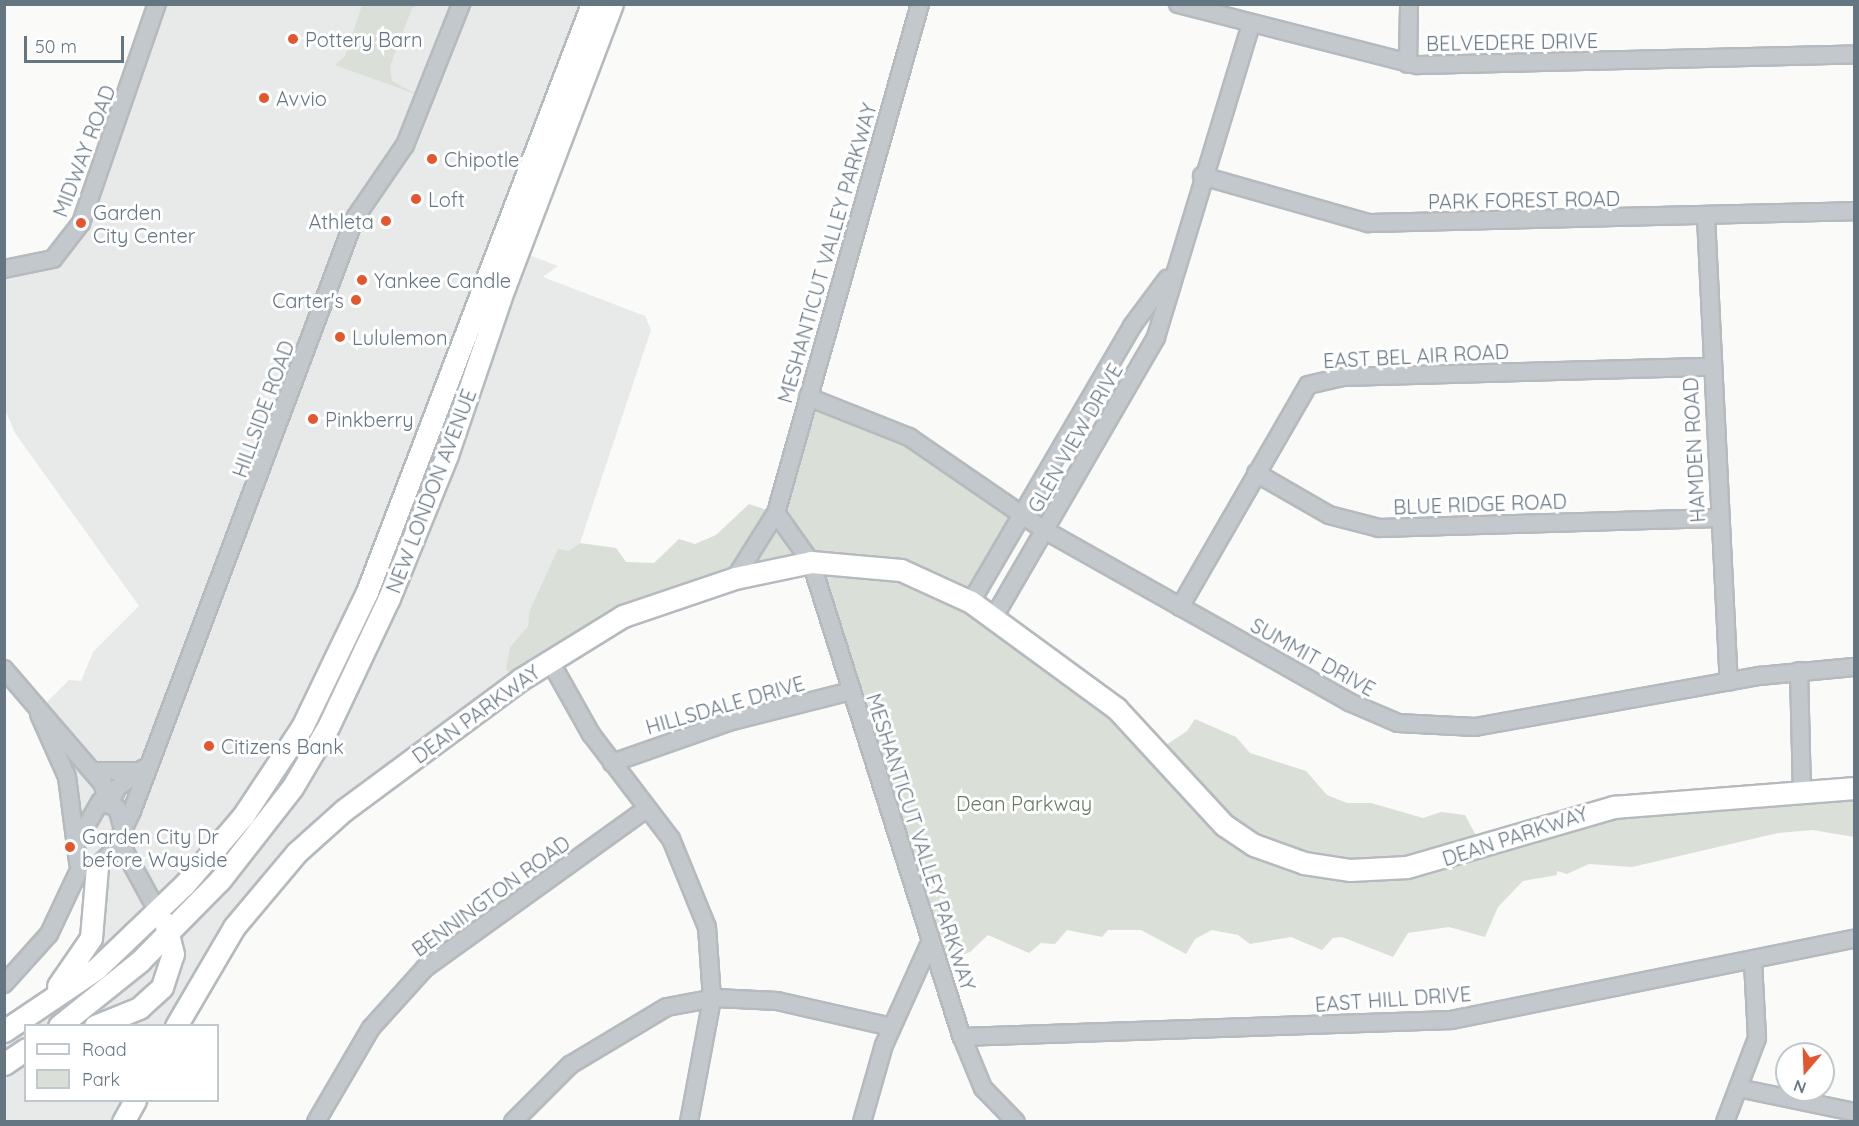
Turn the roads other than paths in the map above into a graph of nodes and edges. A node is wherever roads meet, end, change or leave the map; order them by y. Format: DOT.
graph roads {
  1 [pos="157,4"];
  2 [pos="461,4"];
  3 [pos="592,4"];
  4 [pos="612,4"];
  5 [pos="624,4"];
  6 [pos="920,4"];
  7 [pos="1178,4"];
  8 [pos="1409,4"];
  9 [pos="1251,25"];
  10 [pos="595,47"];
  11 [pos="1854,54"];
  12 [pos="1408,64"];
  13 [pos="1202,176"];
  14 [pos="1854,211"];
  15 [pos="1706,217"];
  16 [pos="4,269"];
  17 [pos="1173,271"];
  18 [pos="1711,367"];
  19 [pos="808,397"];
  20 [pos="1256,473"];
  21 [pos="776,513"];
  22 [pos="1023,514"];
  23 [pos="1719,518"];
  24 [pos="1046,531"];
  25 [pos="811,562"];
  26 [pos="735,578"];
  27 [pos="971,602"];
  28 [pos="1180,607"];
  29 [pos="994,617"];
  30 [pos="550,661"];
  31 [pos="1854,667"];
  32 [pos="4,669"];
  33 [pos="1799,672"];
  34 [pos="1729,681"];
  35 [pos="851,691"];
  36 [pos="39,714"];
  37 [pos="612,763"];
  38 [pos="140,770"];
  39 [pos="92,771"];
  40 [pos="1854,788"];
  41 [pos="1802,790"];
  42 [pos="108,801"];
  43 [pos="646,809"];
  44 [pos="121,834"];
  45 [pos="78,840"];
  46 [pos="89,867"];
  47 [pos="158,912"];
  48 [pos="169,933"];
  49 [pos="1854,939"];
  50 [pos="929,945"];
  51 [pos="1753,961"];
  52 [pos="4,984"];
  53 [pos="712,999"];
  54 [pos="34,1010"];
  55 [pos="61,1024"];
  56 [pos="100,1024"];
  57 [pos="177,1024"];
  58 [pos="891,1027"];
  59 [pos="4,1031"];
  60 [pos="962,1037"];
  61 [pos="1738,1088"];
  62 [pos="134,1102"];
  63 [pos="1854,1112"];
  64 [pos="123,1122"];
  65 [pos="316,1122"];
  66 [pos="513,1122"];
  67 [pos="689,1122"];
  68 [pos="862,1122"];
  69 [pos="1016,1122"];
  70 [pos="1725,1122"];
  1 -- 16 [label="street, MIDWAY ROAD"];
  2 -- 38 [label="street, HILLSIDE ROAD"];
  3 -- 47 [label="main road, NEW LONDON AVENUE"];
  4 -- 10 [label="main road, NEW LONDON AVENUE"];
  5 -- 10 [label="main road"];
  6 -- 19 [label="street, MESHANTICUT VALLEY PARKWAY"];
  7 -- 9 [label="street, BELVEDERE DRIVE"];
  8 -- 12 [label="street"];
  9 -- 12 [label="street, BELVEDERE DRIVE"];
  9 -- 13 [label="street, GLEN VIEW DRIVE"];
  10 -- 48 [label="main road, NEW LONDON AVENUE"];
  11 -- 12 [label="street, BELVEDERE DRIVE"];
  13 -- 15 [label="street, PARK FOREST ROAD"];
  13 -- 17 [label="street, GLEN VIEW DRIVE"];
  14 -- 15 [label="street, PARK FOREST ROAD"];
  15 -- 18 [label="street, HAMDEN ROAD"];
  17 -- 22 [label="street, GLEN VIEW DRIVE"];
  17 -- 24 [label="street, GLEN VIEW DRIVE"];
  18 -- 20 [label="street, EAST BEL AIR ROAD"];
  18 -- 23 [label="street, HAMDEN ROAD"];
  19 -- 21 [label="street, MESHANTICUT VALLEY PARKWAY"];
  19 -- 22 [label="street, SUMMIT DRIVE"];
  20 -- 23 [label="street, BLUE RIDGE ROAD"];
  20 -- 28 [label="street, EAST BEL AIR ROAD"];
  21 -- 25 [label="street"];
  21 -- 26 [label="street"];
  22 -- 24 [label="street, SUMMIT DRIVE"];
  22 -- 27 [label="street, GLEN VIEW DRIVE"];
  23 -- 34 [label="street, HAMDEN ROAD"];
  24 -- 28 [label="street, SUMMIT DRIVE"];
  24 -- 29 [label="street, GLEN VIEW DRIVE"];
  25 -- 26 [label="main road, DEAN PARKWAY"];
  25 -- 27 [label="main road, DEAN PARKWAY"];
  25 -- 35 [label="street, MESHANTICUT VALLEY PARKWAY"];
  26 -- 30 [label="main road, DEAN PARKWAY"];
  27 -- 29 [label="main road, DEAN PARKWAY"];
  28 -- 34 [label="street, SUMMIT DRIVE"];
  29 -- 41 [label="main road, DEAN PARKWAY"];
  30 -- 37 [label="street"];
  30 -- 57 [label="main road, DEAN PARKWAY"];
  31 -- 33 [label="street, SUMMIT DRIVE"];
  32 -- 36 [label="street"];
  33 -- 34 [label="street, SUMMIT DRIVE"];
  33 -- 41 [label="street"];
  35 -- 37 [label="street, HILLSDALE DRIVE"];
  35 -- 50 [label="street, MESHANTICUT VALLEY PARKWAY"];
  36 -- 39 [label="street"];
  36 -- 45 [label="street"];
  37 -- 43 [label="street"];
  38 -- 39 [label="street"];
  38 -- 42 [label="street, HILLSIDE ROAD"];
  38 -- 44 [label="street, HILLSIDE ROAD"];
  39 -- 42 [label="street"];
  40 -- 41 [label="main road, DEAN PARKWAY"];
  42 -- 44 [label="street"];
  42 -- 45 [label="street, HILLSIDE ROAD"];
  43 -- 53 [label="street"];
  43 -- 65 [label="street, BENNINGTON ROAD"];
  44 -- 46 [label="street, HILLSIDE ROAD"];
  44 -- 47 [label="street"];
  45 -- 46 [label="street"];
  46 -- 52 [label="street, HILLSIDE ROAD"];
  46 -- 54 [label="main road"];
  47 -- 48 [label="main road"];
  47 -- 54 [label="main road, NEW LONDON AVENUE"];
  48 -- 55 [label="main road, NEW LONDON AVENUE"];
  48 -- 56 [label="main road"];
  49 -- 51 [label="street, EAST HILL DRIVE"];
  50 -- 58 [label="street"];
  50 -- 60 [label="street, MESHANTICUT VALLEY PARKWAY"];
  51 -- 60 [label="street, EAST HILL DRIVE"];
  51 -- 61 [label="street"];
  53 -- 58 [label="street"];
  53 -- 66 [label="street"];
  53 -- 67 [label="street"];
  54 -- 59 [label="main road"];
  58 -- 68 [label="street"];
  60 -- 69 [label="street, MESHANTICUT VALLEY PARKWAY"];
  61 -- 63 [label="street"];
  61 -- 70 [label="street"];
  62 -- 64 [label="main road"];
}
